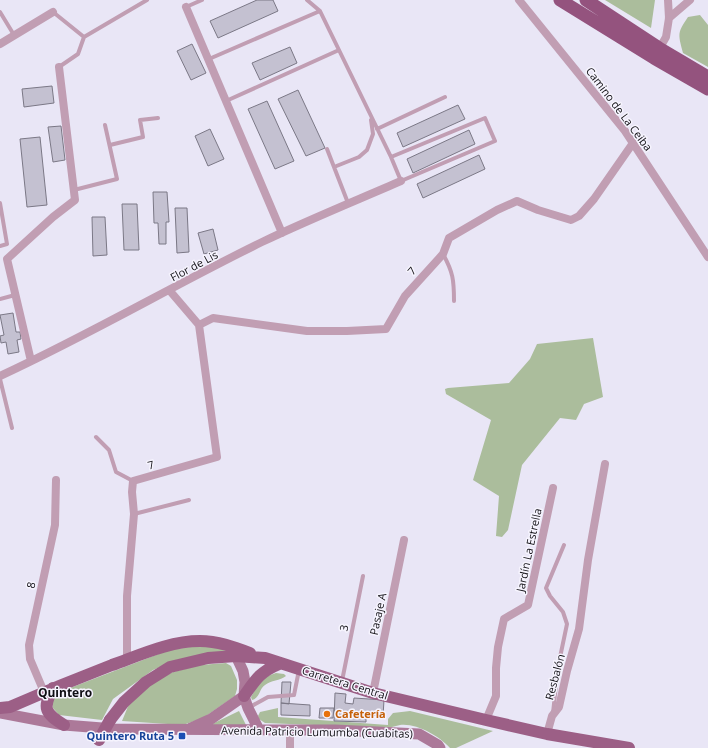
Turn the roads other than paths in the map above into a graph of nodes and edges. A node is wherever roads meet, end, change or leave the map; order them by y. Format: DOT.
graph roads {
  1 [pos="147,0"];
  2 [pos="202,0"];
  3 [pos="306,0"];
  4 [pos="520,0"];
  5 [pos="560,0"];
  6 [pos="586,0"];
  7 [pos="668,0"];
  8 [pos="690,0"];
  9 [pos="186,7"];
  10 [pos="0,12"];
  11 [pos="53,12"];
  12 [pos="320,12"];
  13 [pos="669,18"];
  14 [pos="14,35"];
  15 [pos="84,37"];
  16 [pos="0,44"];
  17 [pos="339,50"];
  18 [pos="656,53"];
  19 [pos="209,59"];
  20 [pos="59,67"];
  21 [pos="708,77"];
  22 [pos="708,89"];
  23 [pos="445,97"];
  24 [pos="226,102"];
  25 [pos="371,116"];
  26 [pos="158,118"];
  27 [pos="105,125"];
  28 [pos="377,129"];
  29 [pos="633,143"];
  30 [pos="110,145"];
  31 [pos="327,149"];
  32 [pos="391,157"];
  33 [pos="334,168"];
  34 [pos="401,181"];
  35 [pos="74,190"];
  36 [pos="0,203"];
  37 [pos="348,203"];
  38 [pos="282,233"];
  39 [pos="0,246"];
  40 [pos="443,254"];
  41 [pos="708,257"];
  42 [pos="170,290"];
  43 [pos="15,295"];
  44 [pos="0,299"];
  45 [pos="454,301"];
  46 [pos="200,325"];
  47 [pos="31,361"];
  48 [pos="0,378"];
  49 [pos="12,428"];
  50 [pos="96,437"];
  51 [pos="605,464"];
  52 [pos="56,480"];
  53 [pos="133,481"];
  54 [pos="554,488"];
  55 [pos="189,500"];
  56 [pos="134,514"];
  57 [pos="404,540"];
  58 [pos="564,545"];
  59 [pos="363,576"];
  60 [pos="234,651"];
  61 [pos="127,660"];
  62 [pos="279,664"];
  63 [pos="299,669"];
  64 [pos="342,683"];
  65 [pos="52,688"];
  66 [pos="373,692"];
  67 [pos="244,696"];
  68 [pos="0,708"];
  69 [pos="248,708"];
  70 [pos="0,713"];
  71 [pos="552,716"];
  72 [pos="486,720"];
  73 [pos="64,725"];
  74 [pos="189,729"];
  75 [pos="259,730"];
  76 [pos="290,731"];
  77 [pos="547,734"];
  78 [pos="98,744"];
  79 [pos="290,748"];
  80 [pos="440,748"];
  81 [pos="629,748"];
  1 -- 15 [label="lane"];
  2 -- 9 [label="lane"];
  3 -- 12 [label="lane"];
  4 -- 29 [label="street, Camino de La Ceiba"];
  5 -- 18 [label="highway"];
  6 -- 18 [label="highway"];
  7 -- 13 [label="street"];
  8 -- 13 [label="street"];
  9 -- 19 [label="street"];
  10 -- 14 [label="lane"];
  11 -- 14 [label="street"];
  11 -- 15 [label="lane"];
  12 -- 17 [label="lane"];
  12 -- 19 [label="lane"];
  13 -- 18 [label="street"];
  14 -- 16 [label="street"];
  15 -- 20 [label="lane"];
  17 -- 24 [label="lane"];
  17 -- 25 [label="lane"];
  18 -- 21 [label="highway"];
  18 -- 22 [label="highway"];
  19 -- 24 [label="street"];
  20 -- 35 [label="street"];
  23 -- 28 [label="lane"];
  24 -- 38 [label="street"];
  25 -- 28 [label="lane"];
  25 -- 33 [label="lane"];
  26 -- 30 [label="lane"];
  27 -- 30 [label="lane"];
  28 -- 32 [label="lane"];
  29 -- 40 [label="street"];
  29 -- 41 [label="street, Camino de La Ceiba"];
  30 -- 35 [label="lane"];
  31 -- 33 [label="lane"];
  32 -- 34 [label="lane"];
  32 -- 34 [label="lane"];
  33 -- 37 [label="lane"];
  34 -- 37 [label="street, Flor de Lis"];
  35 -- 43 [label="street"];
  36 -- 39 [label="lane"];
  37 -- 38 [label="street, Flor de Lis"];
  38 -- 42 [label="street, Flor de Lis"];
  40 -- 45 [label="lane"];
  40 -- 46 [label="street, 7"];
  42 -- 46 [label="street"];
  42 -- 47 [label="street, Flor de Lis"];
  43 -- 44 [label="lane"];
  43 -- 47 [label="street"];
  46 -- 53 [label="street, 7"];
  47 -- 48 [label="street, Flor de Lis"];
  48 -- 49 [label="lane"];
  50 -- 53 [label="lane"];
  51 -- 71 [label="street, Resbalón"];
  52 -- 65 [label="street, 8"];
  53 -- 56 [label="street"];
  54 -- 72 [label="street, Jardín La Estrella"];
  55 -- 56 [label="lane"];
  56 -- 61 [label="street"];
  57 -- 66 [label="street, Pasaje A"];
  58 -- 71 [label="lane, Resbalón"];
  59 -- 64 [label="lane, 3"];
  60 -- 61 [label="main road"];
  60 -- 62 [label="main road, Carretera Central"];
  60 -- 67 [label="main road"];
  60 -- 78 [label="main road, bridge"];
  61 -- 65 [label="main road"];
  62 -- 63 [label="main road, Carretera Central"];
  62 -- 67 [label="main road"];
  63 -- 64 [label="main road, Carretera Central"];
  63 -- 69 [label="lane"];
  64 -- 66 [label="main road, Carretera Central"];
  65 -- 68 [label="main road"];
  65 -- 73 [label="main road"];
  66 -- 72 [label="main road, Carretera Central"];
  67 -- 69 [label="main road"];
  67 -- 74 [label="main road"];
  69 -- 75 [label="main road"];
  70 -- 73 [label="main road, Avenida Patricio Lumumba (Cuabitas)"];
  71 -- 77 [label="street"];
  72 -- 77 [label="main road, Carretera Central"];
  73 -- 74 [label="main road, Avenida Patricio Lumumba (Cuabitas)"];
  74 -- 75 [label="main road, Avenida Patricio Lumumba (Cuabitas)"];
  75 -- 76 [label="main road, Avenida Patricio Lumumba (Cuabitas)"];
  76 -- 79 [label="street"];
  76 -- 80 [label="main road, Avenida Patricio Lumumba (Cuabitas)"];
  77 -- 81 [label="main road, Carretera Central"];
}
